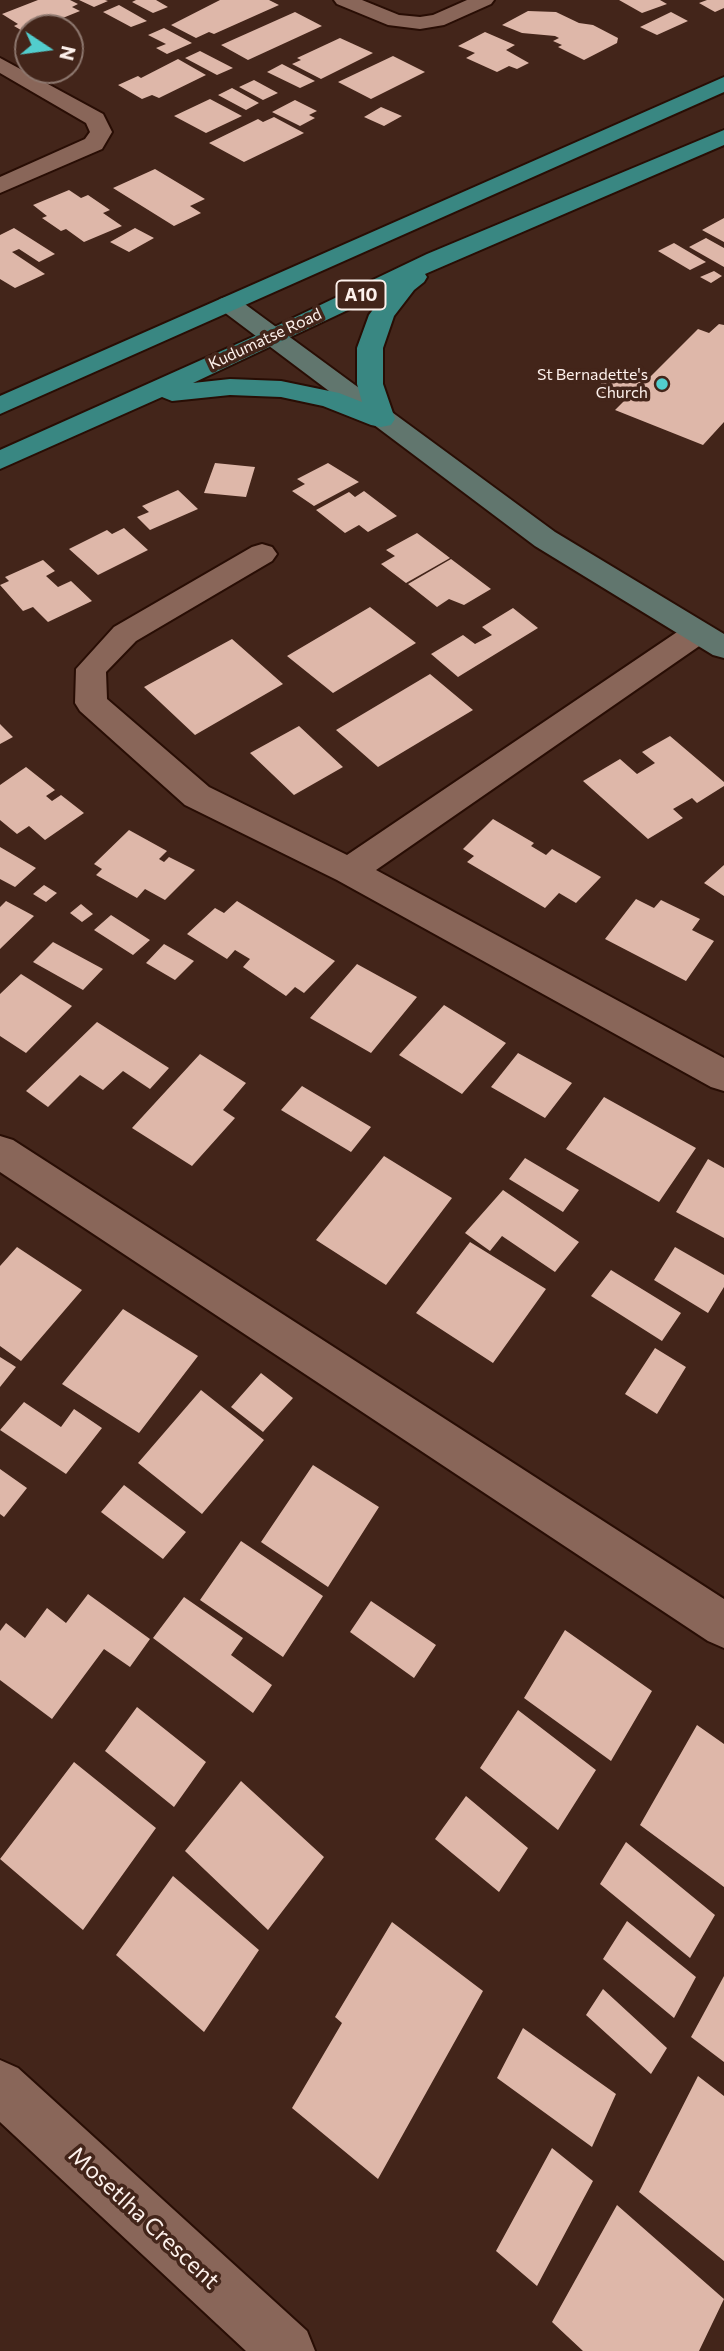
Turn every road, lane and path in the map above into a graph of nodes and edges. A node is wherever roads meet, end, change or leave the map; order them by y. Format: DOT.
graph roads {
  1 [pos="344,0"];
  2 [pos="484,0"];
  3 [pos="0,64"];
  4 [pos="724,84"];
  5 [pos="720,143"];
  6 [pos="0,186"];
  7 [pos="436,259"];
  8 [pos="229,304"];
  9 [pos="275,336"];
  10 [pos="127,402"];
  11 [pos="0,405"];
  12 [pos="381,419"];
  13 [pos="0,460"];
  14 [pos="262,554"];
  15 [pos="711,640"];
  16 [pos="349,872"];
  17 [pos="724,1076"];
  18 [pos="0,1152"];
  19 [pos="724,1625"];
  20 [pos="1,2088"];
  21 [pos="287,2351"];
  1 -- 2 [label="street"];
  3 -- 6 [label="street"];
  4 -- 8 [label="main road, A10"];
  5 -- 7 [label="main road, Kudumatse Road / A10"];
  7 -- 9 [label="main road, Kudumatse Road / A10"];
  7 -- 12 [label="main road"];
  8 -- 9 [label="street"];
  8 -- 11 [label="main road, A10"];
  9 -- 10 [label="main road, Kudumatse Road / A10"];
  9 -- 12 [label="street"];
  10 -- 12 [label="main road"];
  10 -- 13 [label="main road, Kudumatse Road / A10"];
  12 -- 15 [label="street"];
  14 -- 16 [label="street"];
  15 -- 16 [label="street"];
  16 -- 17 [label="street"];
  18 -- 19 [label="street"];
  20 -- 21 [label="street, Mosetlha Crescent"];
}
